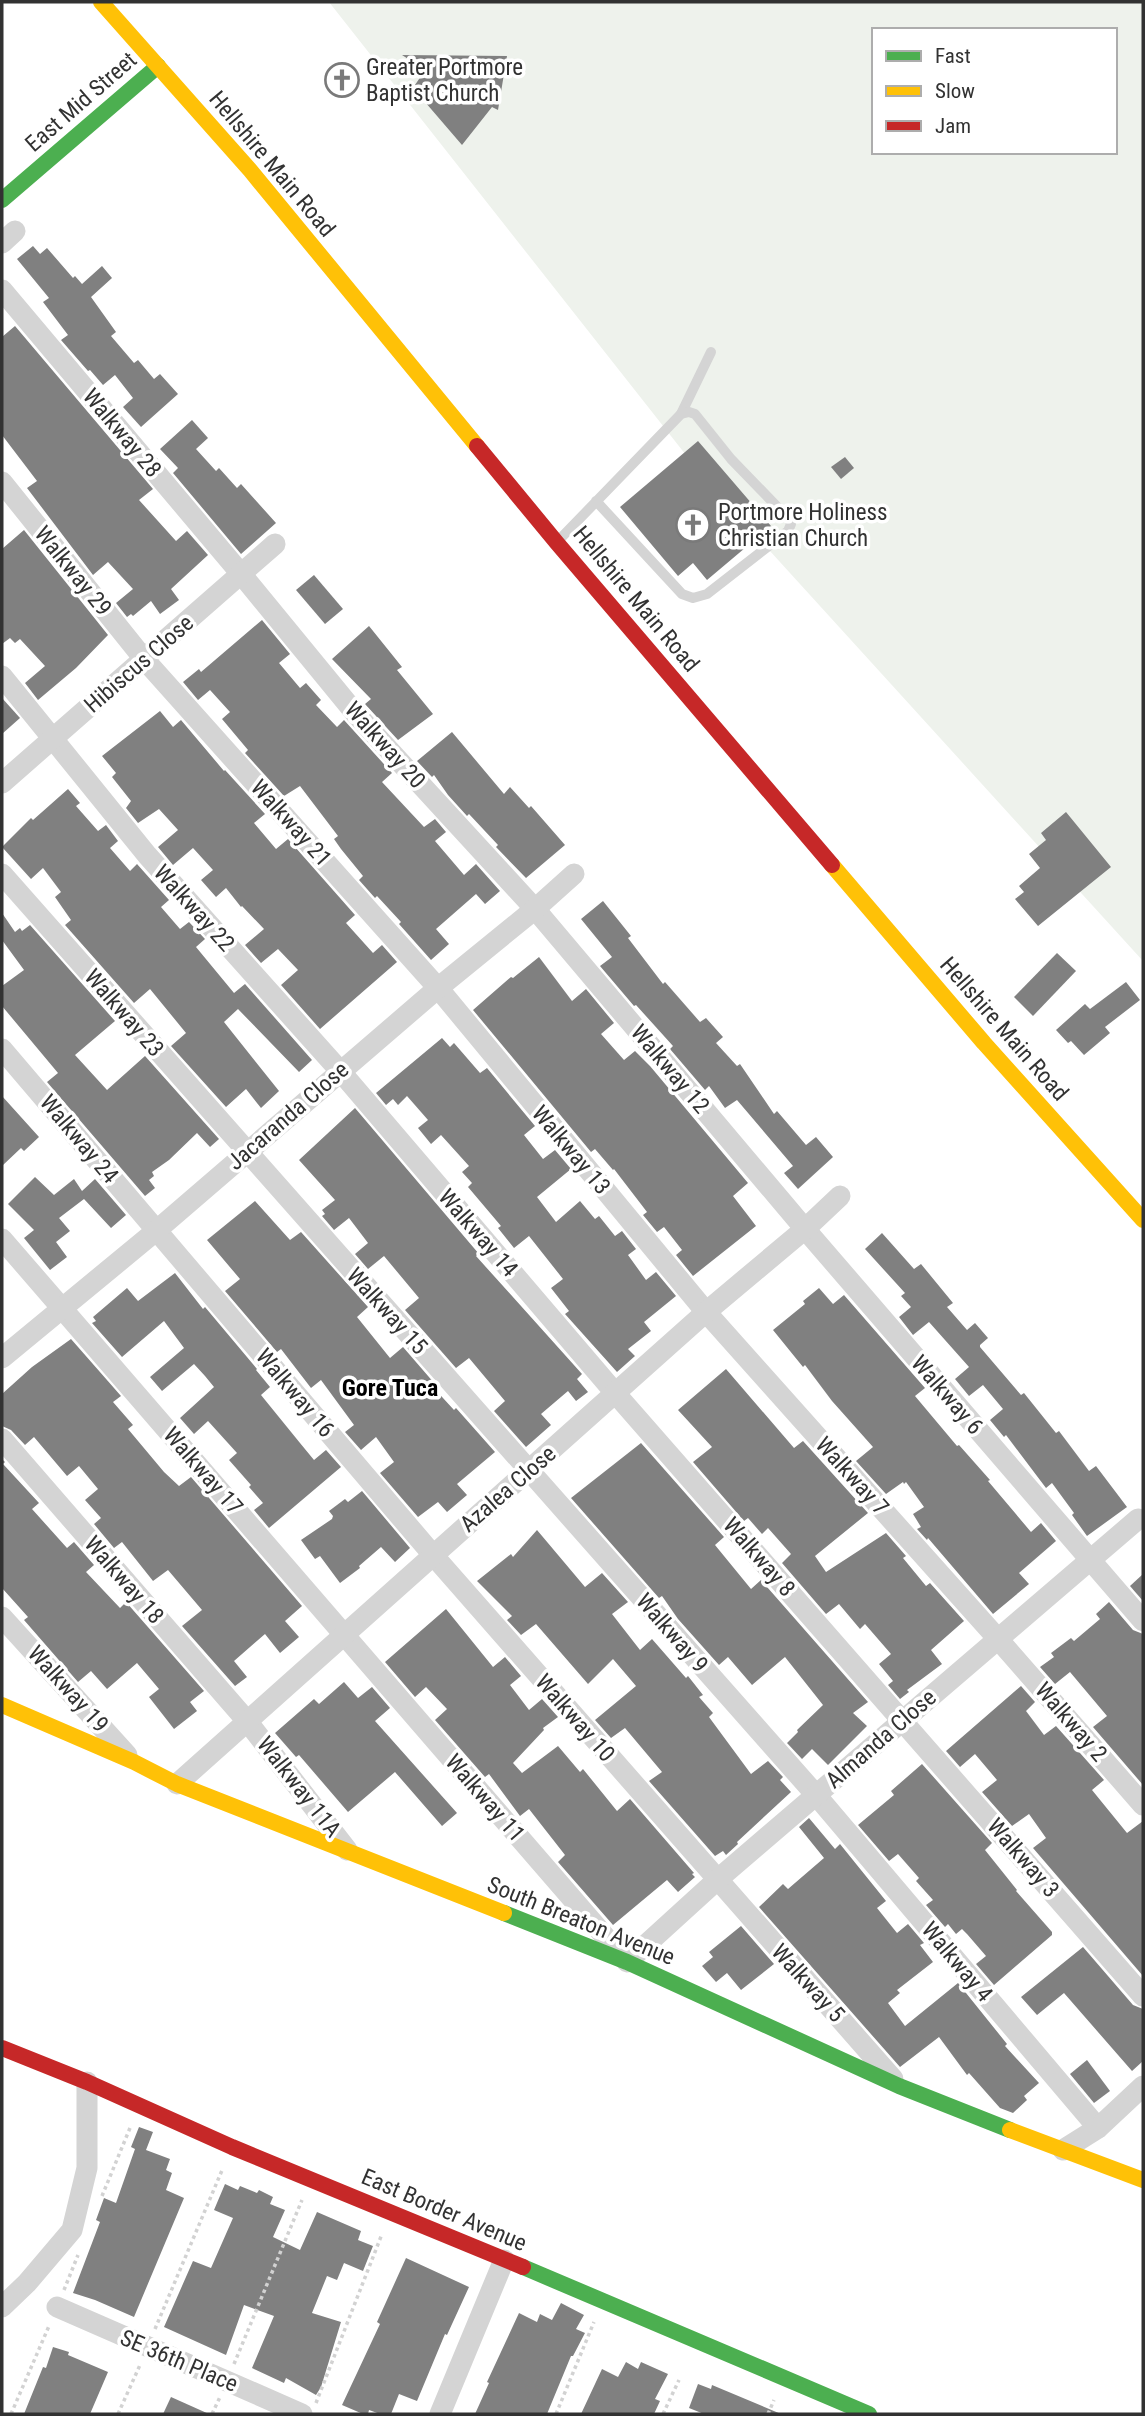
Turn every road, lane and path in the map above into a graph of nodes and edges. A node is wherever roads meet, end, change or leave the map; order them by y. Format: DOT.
graph roads {
  1 [pos="101,2"];
  2 [pos="158,66"];
  3 [pos="2,200"];
  4 [pos="2,290"];
  5 [pos="711,352"];
  6 [pos="681,414"];
  7 [pos="2,482"];
  8 [pos="596,501"];
  9 [pos="557,542"];
  10 [pos="275,544"];
  11 [pos="242,575"];
  12 [pos="144,659"];
  13 [pos="2,676"];
  14 [pos="54,739"];
  15 [pos="2,783"];
  16 [pos="2,874"];
  17 [pos="574,874"];
  18 [pos="535,909"];
  19 [pos="438,988"];
  20 [pos="2,1049"];
  21 [pos="341,1072"];
  22 [pos="246,1152"];
  23 [pos="840,1196"];
  24 [pos="1143,1220"];
  25 [pos="157,1230"];
  26 [pos="805,1230"];
  27 [pos="2,1239"];
  28 [pos="62,1307"];
  29 [pos="706,1312"];
  30 [pos="2,1358"];
  31 [pos="616,1394"];
  32 [pos="2,1439"];
  33 [pos="529,1470"];
  34 [pos="1138,1519"];
  35 [pos="433,1555"];
  36 [pos="1090,1560"];
  37 [pos="2,1617"];
  38 [pos="1143,1621"];
  39 [pos="343,1634"];
  40 [pos="998,1639"];
  41 [pos="2,1705"];
  42 [pos="247,1721"];
  43 [pos="903,1721"];
  44 [pos="134,1762"];
  45 [pos="177,1784"];
  46 [pos="816,1795"];
  47 [pos="1143,1805"];
  48 [pos="350,1854"];
  49 [pos="718,1880"];
  50 [pos="627,1962"];
  51 [pos="1143,1996"];
  52 [pos="2,2048"];
  53 [pos="87,2082"];
  54 [pos="899,2086"];
  55 [pos="1143,2087"];
  56 [pos="139,2107"];
  57 [pos="1098,2128"];
  58 [pos="232,2147"];
  59 [pos="1063,2150"];
  60 [pos="311,2179"];
  61 [pos="1143,2180"];
  62 [pos="98,2207"];
  63 [pos="391,2213"];
  64 [pos="82,2245"];
  65 [pos="503,2260"];
  66 [pos="602,2300"];
  67 [pos="2,2307"];
  68 [pos="57,2307"];
  69 [pos="147,2348"];
  70 [pos="679,2380"];
  71 [pos="226,2381"];
  72 [pos="11,2414"];
  73 [pos="118,2414"];
  74 [pos="212,2414"];
  75 [pos="302,2414"];
  76 [pos="311,2414"];
  77 [pos="440,2414"];
  78 [pos="556,2414"];
  79 [pos="663,2414"];
  80 [pos="869,2414"];
  1 -- 2 [label="street, Hellshire Main Road"];
  2 -- 3 [label="street, East Mid Street"];
  2 -- 9 [label="street, Hellshire Main Road"];
  4 -- 11 [label="street, Walkway 28"];
  5 -- 6 [label="lane"];
  6 -- 8 [label="lane"];
  6 -- 8 [label="lane"];
  7 -- 12 [label="street, Walkway 29"];
  8 -- 9 [label="lane"];
  9 -- 24 [label="street, Hellshire Main Road"];
  10 -- 11 [label="street, Hibiscus Close"];
  11 -- 12 [label="street, Hibiscus Close"];
  11 -- 18 [label="street, Walkway 20"];
  12 -- 14 [label="street, Hibiscus Close"];
  12 -- 19 [label="street, Walkway 21"];
  13 -- 14 [label="street, Walkway 22"];
  14 -- 15 [label="street, Hibiscus Close"];
  14 -- 21 [label="street, Walkway 22"];
  16 -- 22 [label="street, Walkway 23"];
  17 -- 18 [label="street, Jacaranda Close"];
  18 -- 19 [label="street, Jacaranda Close"];
  18 -- 26 [label="street, Walkway 12"];
  19 -- 21 [label="street, Jacaranda Close"];
  19 -- 29 [label="street, Walkway 13"];
  20 -- 25 [label="street, Walkway 24"];
  21 -- 22 [label="street, Jacaranda Close"];
  21 -- 31 [label="street, Walkway 14"];
  22 -- 25 [label="street, Jacaranda Close"];
  22 -- 33 [label="street, Walkway 15"];
  23 -- 26 [label="street, Azalea Close"];
  25 -- 28 [label="street, Jacaranda Close"];
  25 -- 35 [label="street, Walkway 16"];
  26 -- 29 [label="street, Azalea Close"];
  26 -- 36 [label="street, Walkway 6"];
  27 -- 28 [label="street, Walkway 17"];
  28 -- 30 [label="street, Jacaranda Close"];
  28 -- 39 [label="street, Walkway 17"];
  29 -- 31 [label="street, Azalea Close"];
  29 -- 40 [label="street, Walkway 7"];
  31 -- 33 [label="street, Azalea Close"];
  31 -- 43 [label="street, Walkway 8"];
  32 -- 42 [label="street, Walkway 18"];
  33 -- 35 [label="street, Azalea Close"];
  33 -- 46 [label="street, Walkway 9"];
  34 -- 36 [label="street, Almanda Close"];
  35 -- 39 [label="street, Azalea Close"];
  35 -- 49 [label="street, Walkway 10"];
  36 -- 38 [label="street, Walkway 6"];
  36 -- 40 [label="street, Almanda Close"];
  37 -- 44 [label="street, Walkway 19"];
  39 -- 42 [label="street, Azalea Close"];
  39 -- 50 [label="street, Walkway 11"];
  40 -- 43 [label="street, Almanda Close"];
  40 -- 47 [label="street, Walkway 2"];
  41 -- 44 [label="street, South Breaton Avenue"];
  42 -- 45 [label="street, Azalea Close"];
  42 -- 48 [label="street, Walkway 11A"];
  43 -- 46 [label="street, Almanda Close"];
  43 -- 51 [label="street, Walkway 3"];
  44 -- 45 [label="street, South Breaton Avenue"];
  45 -- 48 [label="street, South Breaton Avenue"];
  46 -- 49 [label="street, Almanda Close"];
  46 -- 57 [label="street, Walkway 4"];
  48 -- 50 [label="street, South Breaton Avenue"];
  49 -- 50 [label="street, Almanda Close"];
  49 -- 54 [label="street, Walkway 5"];
  50 -- 54 [label="street, South Breaton Avenue"];
  52 -- 53 [label="street, East Border Avenue"];
  53 -- 56 [label="street, East Border Avenue"];
  53 -- 67 [label="street"];
  54 -- 59 [label="street, South Breaton Avenue"];
  55 -- 57 [label="street"];
  56 -- 58 [label="street, East Border Avenue"];
  56 -- 62 [label="path"];
  57 -- 59 [label="street"];
  58 -- 60 [label="street, East Border Avenue"];
  58 -- 69 [label="path"];
  59 -- 61 [label="street, South Breaton Avenue"];
  60 -- 63 [label="street, East Border Avenue"];
  60 -- 71 [label="path"];
  63 -- 65 [label="street, East Border Avenue"];
  63 -- 76 [label="path"];
  64 -- 68 [label="path"];
  65 -- 66 [label="street, East Border Avenue"];
  65 -- 77 [label="street"];
  66 -- 78 [label="path"];
  66 -- 80 [label="street, East Border Avenue"];
  68 -- 69 [label="street, SE 36th Place"];
  68 -- 72 [label="path"];
  69 -- 71 [label="street, SE 36th Place"];
  69 -- 73 [label="path"];
  70 -- 79 [label="path"];
  71 -- 74 [label="path"];
  71 -- 75 [label="street, SE 36th Place"];
}
